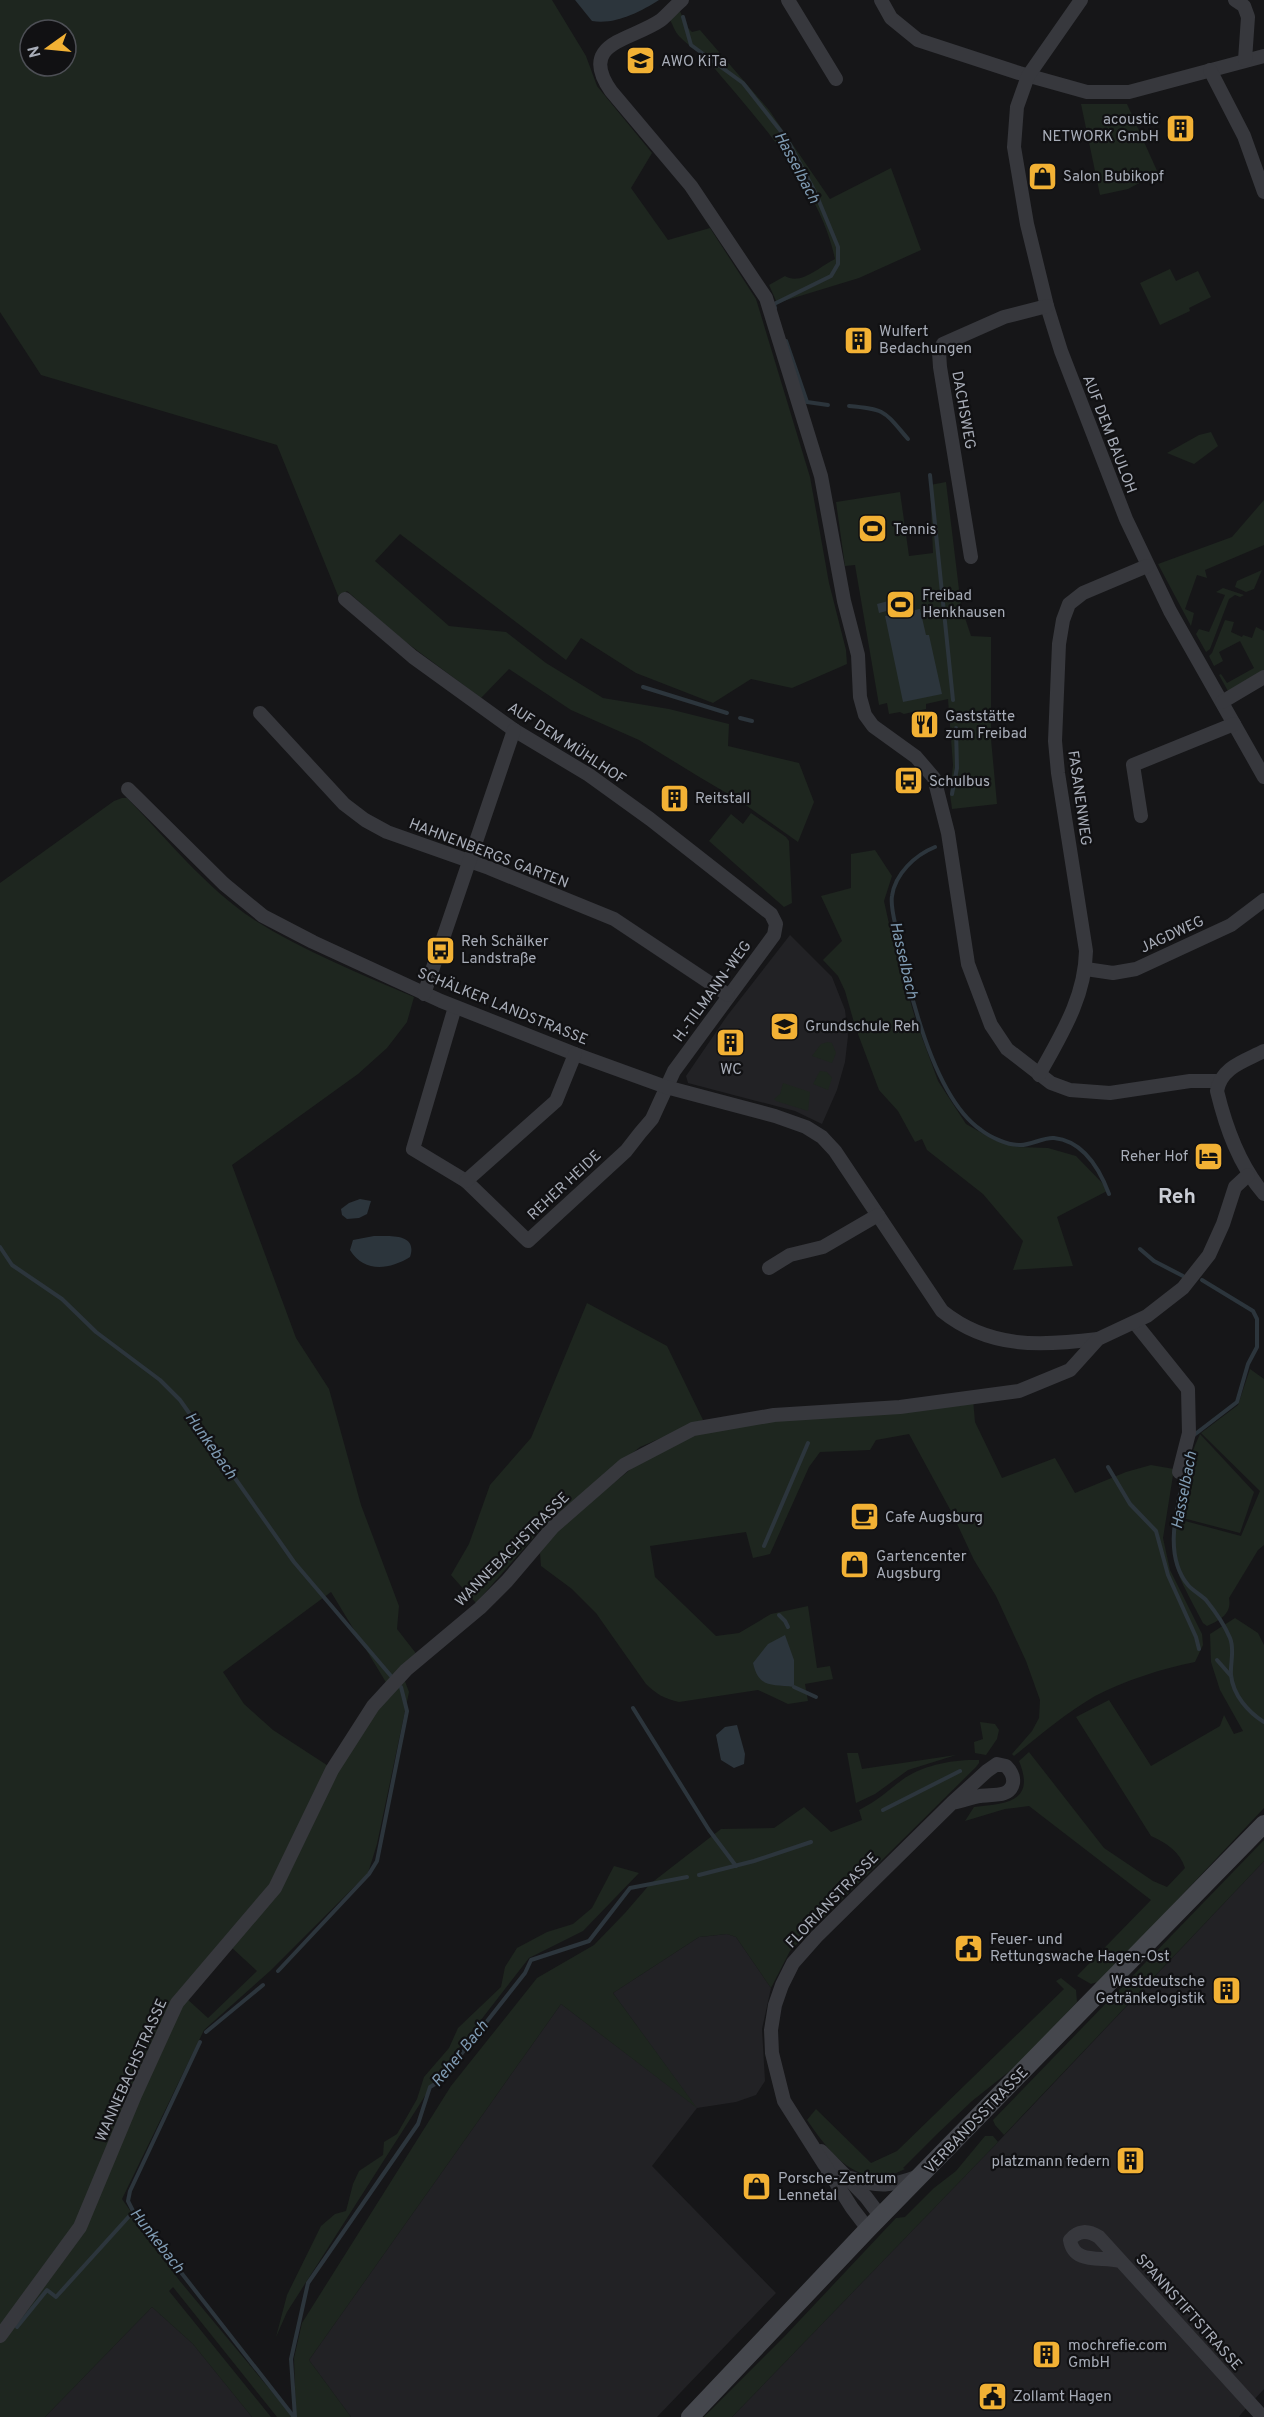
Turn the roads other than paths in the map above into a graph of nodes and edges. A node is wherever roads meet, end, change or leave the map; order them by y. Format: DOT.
graph roads {
  1 [pos="681,0"];
  2 [pos="788,0"];
  3 [pos="881,0"];
  4 [pos="1081,0"];
  5 [pos="1235,0"];
  6 [pos="1264,56"];
  7 [pos="1245,60"];
  8 [pos="1210,70"];
  9 [pos="1028,76"];
  10 [pos="836,79"];
  11 [pos="1264,192"];
  12 [pos="1047,306"];
  13 [pos="971,557"];
  14 [pos="1147,566"];
  15 [pos="345,599"];
  16 [pos="1264,677"];
  17 [pos="1222,702"];
  18 [pos="260,713"];
  19 [pos="1234,724"];
  20 [pos="513,730"];
  21 [pos="1264,777"];
  22 [pos="128,789"];
  23 [pos="1141,816"];
  24 [pos="470,861"];
  25 [pos="1264,900"];
  26 [pos="771,914"];
  27 [pos="1086,969"];
  28 [pos="424,994"];
  29 [pos="728,995"];
  30 [pos="455,1007"];
  31 [pos="1264,1051"];
  32 [pos="575,1054"];
  33 [pos="1039,1075"];
  34 [pos="1219,1081"];
  35 [pos="666,1087"];
  36 [pos="1248,1175"];
  37 [pos="466,1181"];
  38 [pos="1264,1194"];
  39 [pos="878,1215"];
  40 [pos="770,1268"];
  41 [pos="1135,1323"];
  42 [pos="1098,1339"];
  43 [pos="1179,1472"];
  44 [pos="952,1803"];
  45 [pos="1264,1824"];
  46 [pos="809,2139"];
  47 [pos="923,2175"];
  48 [pos="849,2177"];
  49 [pos="874,2223"];
  50 [pos="1120,2260"];
  51 [pos="0,2336"];
  52 [pos="1259,2413"];
  53 [pos="690,2417"];
  1 -- 33 [label="street"];
  2 -- 10 [label="street"];
  3 -- 9 [label="street"];
  4 -- 9 [label="street, AUF DEM BAULOH"];
  5 -- 7 [label="street"];
  6 -- 7 [label="street"];
  7 -- 8 [label="street"];
  8 -- 9 [label="street"];
  8 -- 11 [label="street"];
  9 -- 12 [label="street, AUF DEM BAULOH"];
  12 -- 13 [label="street, DACHSWEG"];
  12 -- 14 [label="street, AUF DEM BAULOH"];
  14 -- 17 [label="street, AUF DEM BAULOH"];
  14 -- 27 [label="street, FASANENWEG"];
  15 -- 20 [label="street, AUF DEM MÜHLHOF"];
  16 -- 17 [label="street"];
  17 -- 19 [label="street, AUF DEM BAULOH"];
  18 -- 24 [label="street, HAHNENBERGS GARTEN"];
  19 -- 21 [label="street, AUF DEM BAULOH"];
  19 -- 23 [label="street"];
  20 -- 24 [label="street"];
  20 -- 26 [label="street, AUF DEM MÜHLHOF"];
  22 -- 28 [label="street, SCHÄLKER LANDSTRASSE"];
  24 -- 28 [label="street"];
  24 -- 29 [label="street, HAHNENBERGS GARTEN"];
  25 -- 27 [label="street, JAGDWEG"];
  26 -- 29 [label="street, H.-TILMANN-WEG"];
  27 -- 33 [label="street, FASANENWEG"];
  28 -- 30 [label="street, SCHÄLKER LANDSTRASSE"];
  29 -- 35 [label="street, H.-TILMANN-WEG"];
  30 -- 32 [label="street, SCHÄLKER LANDSTRASSE"];
  30 -- 37 [label="street, REHER HEIDE"];
  31 -- 34 [label="street"];
  32 -- 35 [label="street, SCHÄLKER LANDSTRASSE"];
  32 -- 37 [label="street"];
  33 -- 34 [label="street"];
  34 -- 36 [label="street"];
  35 -- 37 [label="street, REHER HEIDE"];
  35 -- 39 [label="street, SCHÄLKER LANDSTRASSE"];
  36 -- 38 [label="street"];
  36 -- 41 [label="street, WANNEBACHSTRASSE"];
  39 -- 40 [label="street"];
  39 -- 42 [label="street, SCHÄLKER LANDSTRASSE"];
  41 -- 42 [label="street, WANNEBACHSTRASSE"];
  41 -- 43 [label="street"];
  42 -- 51 [label="street, WANNEBACHSTRASSE"];
  44 -- 46 [label="street, FLORIANSTRASSE"];
  45 -- 47 [label="main road, VERBANDSSTRASSE"];
  46 -- 48 [label="street, FLORIANSTRASSE"];
  46 -- 49 [label="street, FLORIANSTRASSE"];
  47 -- 48 [label="street, FLORIANSTRASSE"];
  47 -- 49 [label="main road, VERBANDSSTRASSE"];
  48 -- 49 [label="street, FLORIANSTRASSE"];
  49 -- 53 [label="main road, VERBANDSSTRASSE"];
  50 -- 52 [label="street, SPANNSTIFTSTRASSE"];
}
